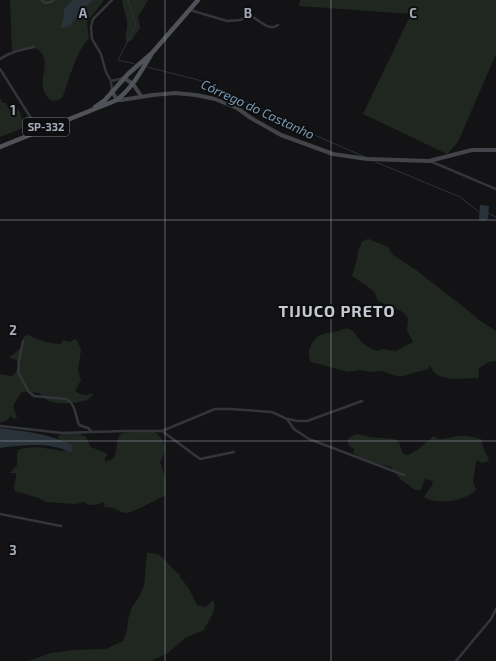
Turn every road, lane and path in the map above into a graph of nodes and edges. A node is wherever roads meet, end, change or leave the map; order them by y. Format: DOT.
graph roads {
  1 [pos="41,0"];
  2 [pos="54,0"];
  3 [pos="112,0"];
  4 [pos="198,0"];
  5 [pos="189,10"];
  6 [pos="278,25"];
  7 [pos="34,47"];
  8 [pos="152,53"];
  9 [pos="0,59"];
  10 [pos="0,70"];
  11 [pos="124,78"];
  12 [pos="111,81"];
  13 [pos="133,84"];
  14 [pos="112,92"];
  15 [pos="141,96"];
  16 [pos="117,100"];
  17 [pos="92,109"];
  18 [pos="30,117"];
  19 [pos="55,124"];
  20 [pos="31,134"];
  21 [pos="0,147"];
  22 [pos="496,149"];
  23 [pos="429,161"];
  24 [pos="496,188"];
  25 [pos="23,340"];
  26 [pos="362,401"];
  27 [pos="287,419"];
  28 [pos="0,426"];
  29 [pos="162,431"];
  30 [pos="92,432"];
  31 [pos="234,452"];
  32 [pos="404,475"];
  33 [pos="0,514"];
  34 [pos="61,526"];
  35 [pos="496,609"];
  36 [pos="456,661"];
  1 -- 2 [label="street"];
  3 -- 12 [label="street"];
  4 -- 5 [label="main road, SP-332"];
  5 -- 6 [label="street"];
  5 -- 8 [label="main road, SP-332"];
  7 -- 9 [label="street"];
  8 -- 11 [label="main road, SP-332"];
  8 -- 13 [label="main road, SP-332"];
  10 -- 18 [label="street"];
  11 -- 12 [label="street"];
  11 -- 13 [label="main road"];
  11 -- 14 [label="main road, SP-332"];
  12 -- 14 [label="street"];
  13 -- 15 [label="main road"];
  13 -- 16 [label="main road, SP-332"];
  14 -- 16 [label="main road"];
  14 -- 17 [label="main road, SP-332"];
  15 -- 16 [label="main road"];
  15 -- 23 [label="main road"];
  16 -- 17 [label="main road, SP-332"];
  17 -- 19 [label="main road, SP-332"];
  18 -- 19 [label="street"];
  18 -- 20 [label="street"];
  19 -- 20 [label="main road, SP-332"];
  20 -- 21 [label="main road, SP-332"];
  22 -- 23 [label="main road"];
  23 -- 24 [label="street"];
  25 -- 30 [label="street"];
  26 -- 27 [label="street"];
  27 -- 29 [label="street"];
  27 -- 32 [label="street"];
  28 -- 30 [label="street"];
  29 -- 30 [label="street"];
  29 -- 31 [label="street"];
  33 -- 34 [label="street"];
  35 -- 36 [label="street"];
}
